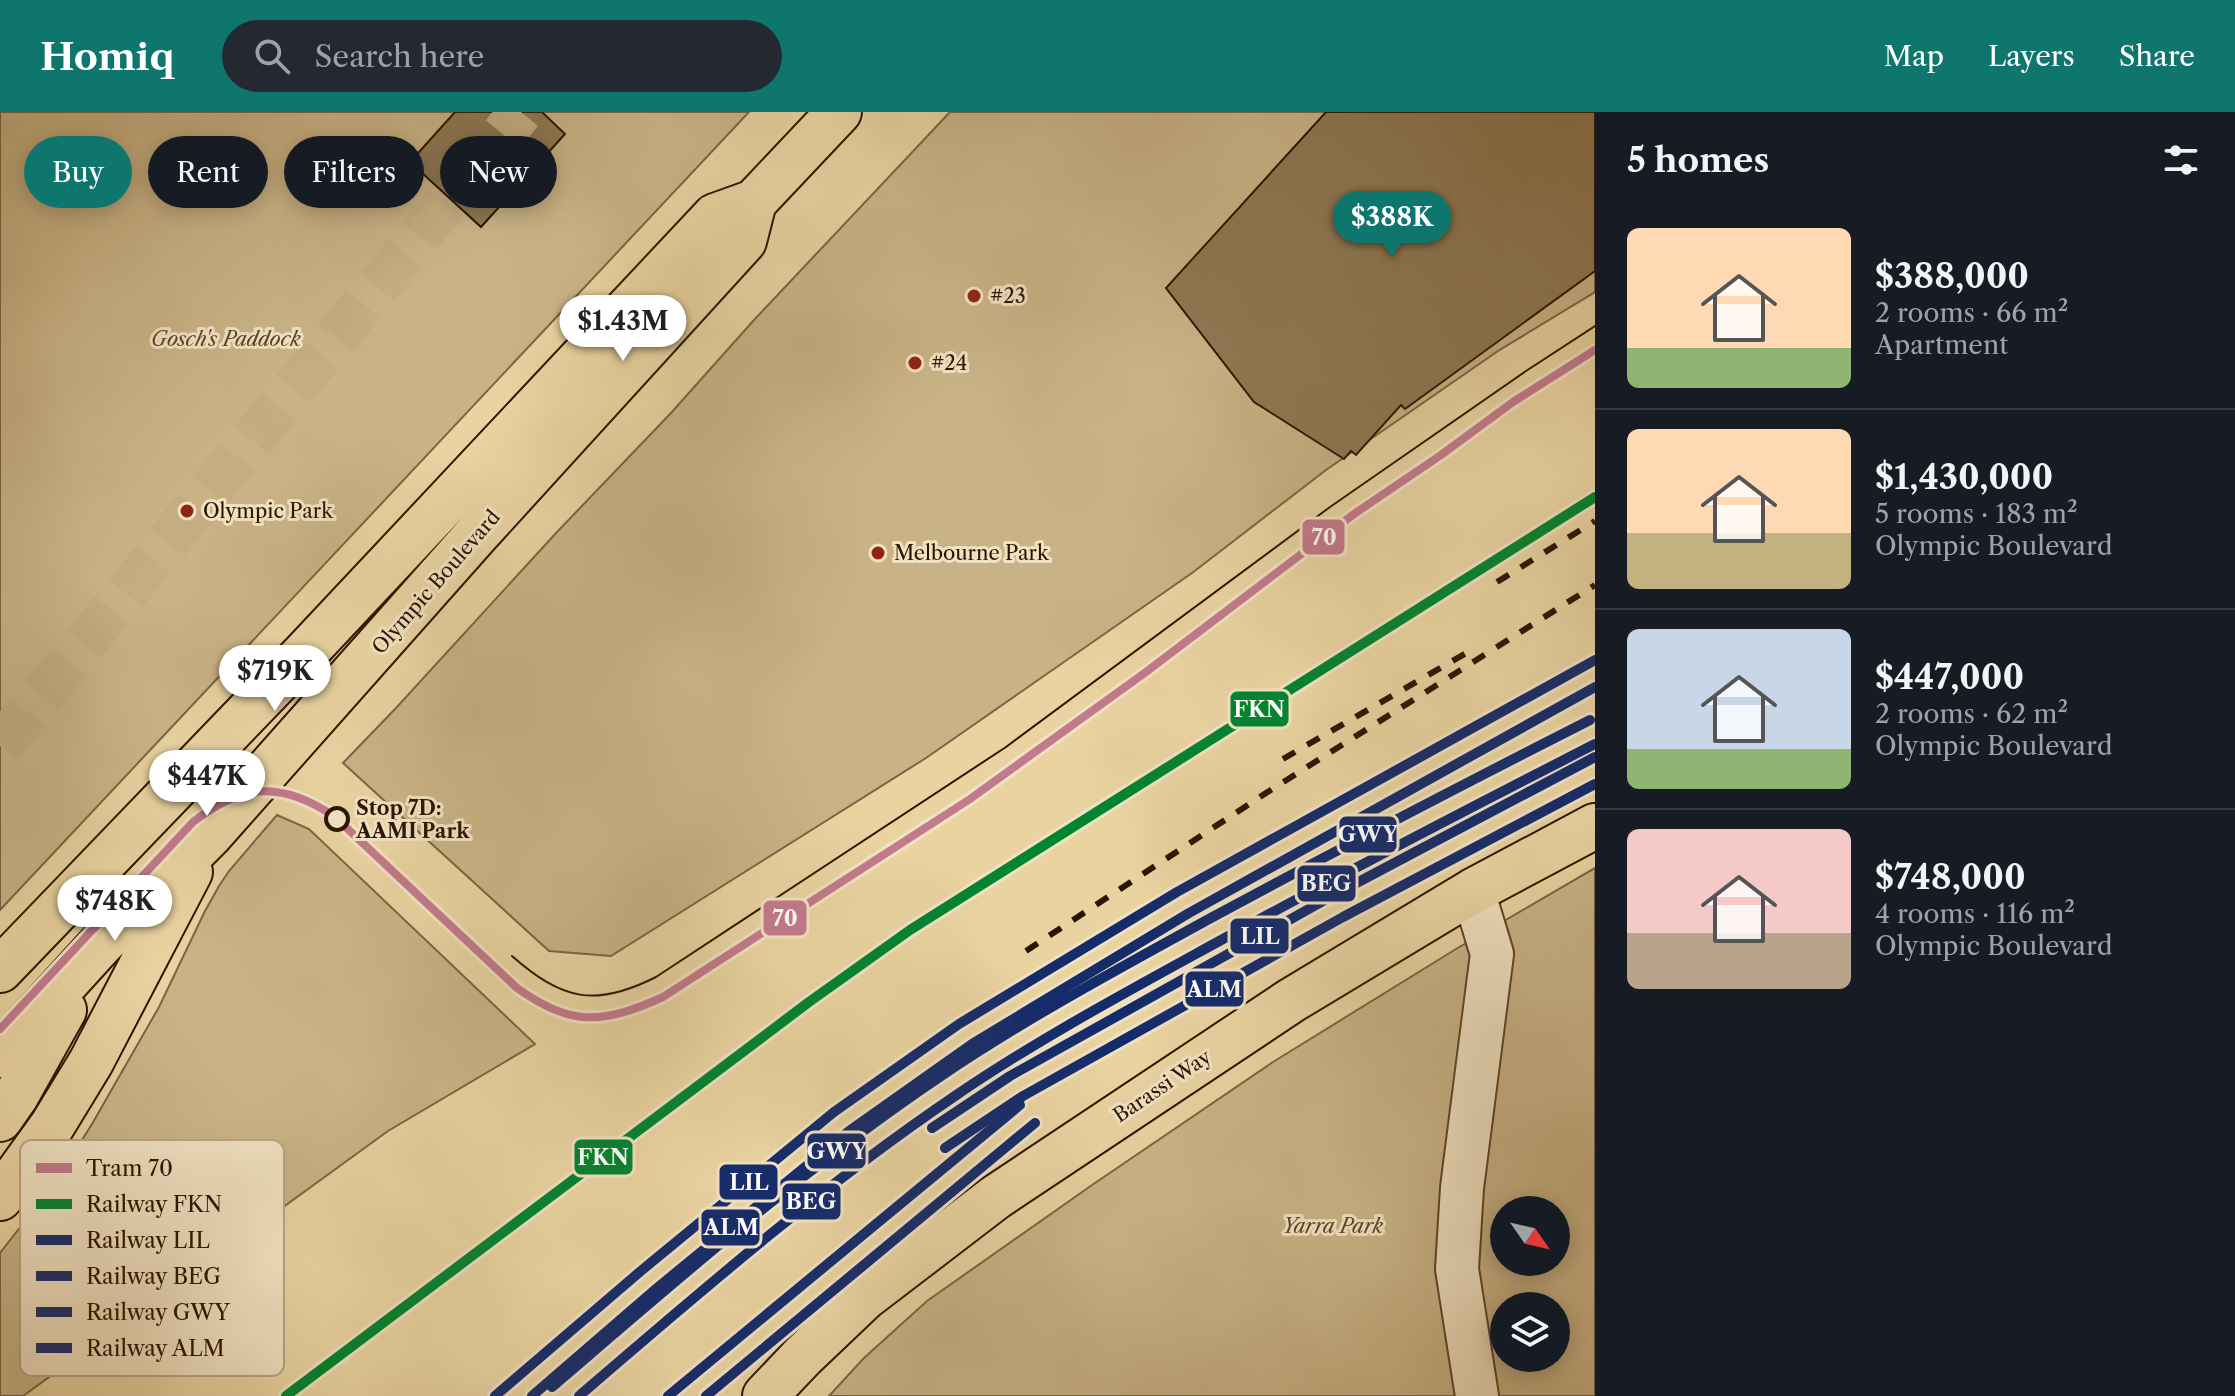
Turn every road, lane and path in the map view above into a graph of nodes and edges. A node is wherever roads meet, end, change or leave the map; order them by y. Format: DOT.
graph roads {
  1 [pos="839,112"];
  2 [pos="754,202"];
  3 [pos="194,769"];
  4 [pos="1595,826"];
  5 [pos="210,835"];
  6 [pos="1473,891"];
  7 [pos="43,923"];
  8 [pos="101,944"];
  9 [pos="0,970"];
  10 [pos="120,1009"];
  11 [pos="0,1055"];
  12 [pos="0,1119"];
  13 [pos="41,1140"];
  14 [pos="20,1170"];
  15 [pos="0,1198"];
  16 [pos="765,1396"];
  17 [pos="1477,1396"];
  1 -- 2 [label="main road, Olympic Boulevard"];
  2 -- 3 [label="main road, Olympic Boulevard"];
  2 -- 5 [label="main road, Olympic Boulevard"];
  3 -- 7 [label="main road, Olympic Boulevard"];
  3 -- 8 [label="main road"];
  4 -- 6 [label="main road, Barassi Way"];
  5 -- 8 [label="main road, Olympic Boulevard"];
  5 -- 10 [label="main road"];
  6 -- 16 [label="main road, Barassi Way"];
  6 -- 17 [label="street"];
  7 -- 8 [label="main road"];
  7 -- 9 [label="main road, Olympic Boulevard"];
  8 -- 10 [label="main road"];
  8 -- 11 [label="main road, Olympic Boulevard"];
  8 -- 12 [label="main road"];
  10 -- 13 [label="main road"];
  14 -- 15 [label="main road"];
}
